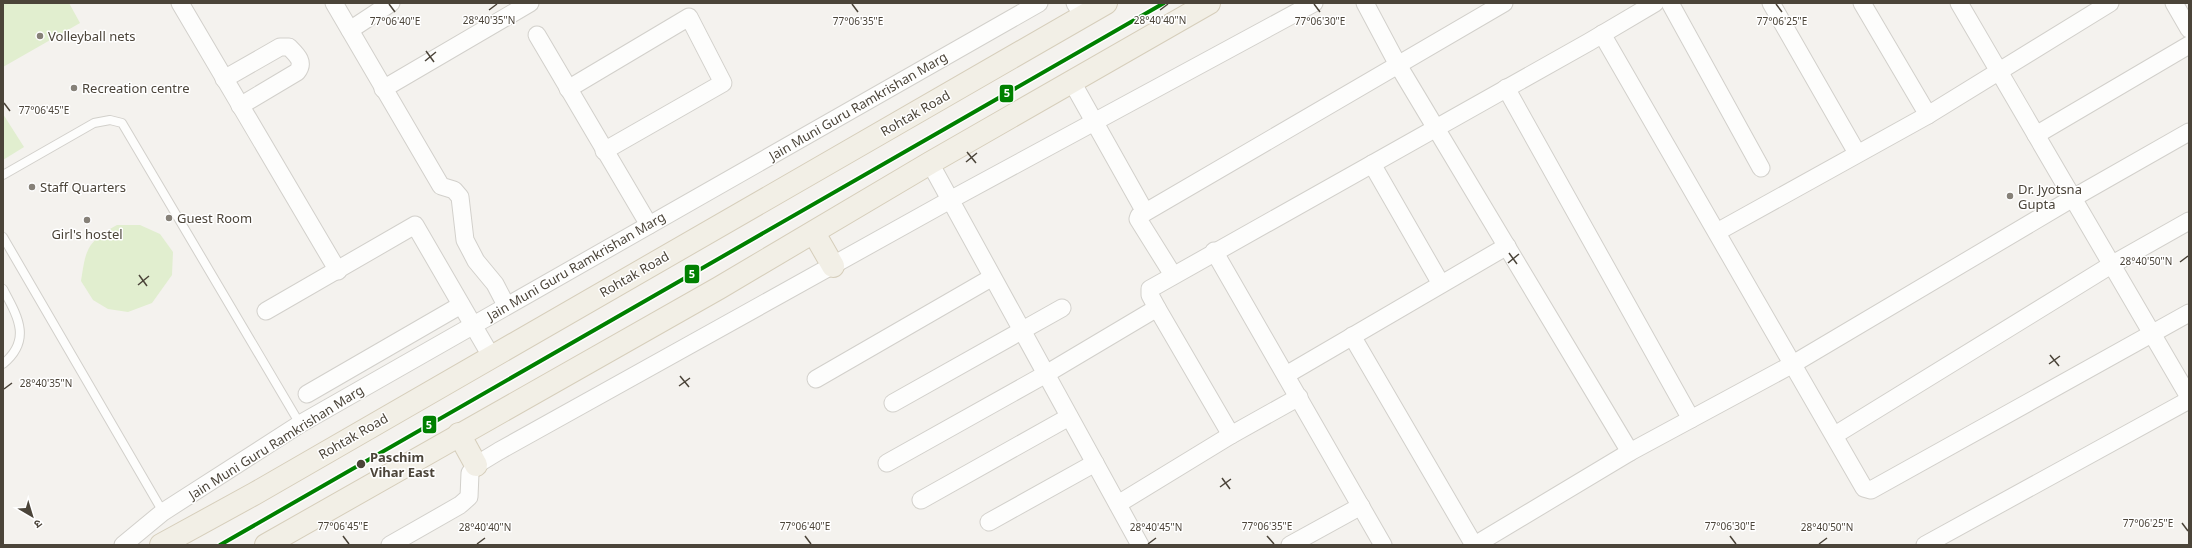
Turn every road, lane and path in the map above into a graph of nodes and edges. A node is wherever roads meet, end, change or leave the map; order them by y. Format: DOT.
graph roads {
  1 [pos="180,3"];
  2 [pos="334,3"];
  3 [pos="391,3"];
  4 [pos="1039,3"];
  5 [pos="1106,3"];
  6 [pos="1209,3"];
  7 [pos="1314,3"];
  8 [pos="1365,3"];
  9 [pos="1504,3"];
  10 [pos="1655,3"];
  11 [pos="1670,3"];
  12 [pos="1771,3"];
  13 [pos="1862,3"];
  14 [pos="1959,3"];
  15 [pos="2110,3"];
  16 [pos="2174,3"];
  17 [pos="522,5"];
  18 [pos="2092,7"];
  19 [pos="1079,10"];
  20 [pos="2189,29"];
  21 [pos="350,30"];
  22 [pos="1602,34"];
  23 [pos="537,35"];
  24 [pos="2189,45"];
  25 [pos="1398,65"];
  26 [pos="1998,73"];
  27 [pos="224,79"];
  28 [pos="1072,82"];
  29 [pos="1506,88"];
  30 [pos="383,89"];
  31 [pos="568,89"];
  32 [pos="240,106"];
  33 [pos="1928,115"];
  34 [pos="1093,122"];
  35 [pos="1436,127"];
  36 [pos="2189,132"];
  37 [pos="2036,135"];
  38 [pos="604,151"];
  39 [pos="1857,153"];
  40 [pos="930,163"];
  41 [pos="1372,164"];
  42 [pos="1761,168"];
  43 [pos="3,175"];
  44 [pos="2073,198"];
  45 [pos="950,200"];
  46 [pos="1145,212"];
  47 [pos="2189,221"];
  48 [pos="649,225"];
  49 [pos="814,232"];
  50 [pos="1717,232"];
  51 [pos="3,237"];
  52 [pos="1507,246"];
  53 [pos="1214,251"];
  54 [pos="2111,265"];
  55 [pos="833,266"];
  56 [pos="338,271"];
  57 [pos="1173,275"];
  58 [pos="992,278"];
  59 [pos="1442,284"];
  60 [pos="3,289"];
  61 [pos="461,305"];
  62 [pos="506,305"];
  63 [pos="1062,308"];
  64 [pos="1157,308"];
  65 [pos="266,311"];
  66 [pos="2189,313"];
  67 [pos="473,325"];
  68 [pos="1022,331"];
  69 [pos="2152,334"];
  70 [pos="1352,336"];
  71 [pos="491,356"];
  72 [pos="3,364"];
  73 [pos="1794,364"];
  74 [pos="1046,374"];
  75 [pos="1286,375"];
  76 [pos="816,379"];
  77 [pos="307,394"];
  78 [pos="1298,397"];
  79 [pos="2189,397"];
  80 [pos="2189,400"];
  81 [pos="893,403"];
  82 [pos="1069,417"];
  83 [pos="1691,419"];
  84 [pos="300,424"];
  85 [pos="459,434"];
  86 [pos="1231,435"];
  87 [pos="1835,435"];
  88 [pos="1630,452"];
  89 [pos="887,463"];
  90 [pos="1095,463"];
  91 [pos="476,465"];
  92 [pos="921,500"];
  93 [pos="1118,504"];
  94 [pos="1361,506"];
  95 [pos="163,512"];
  96 [pos="989,522"];
  97 [pos="123,545"];
  98 [pos="161,545"];
  99 [pos="266,545"];
  100 [pos="390,545"];
  101 [pos="1140,545"];
  102 [pos="1290,545"];
  103 [pos="1383,545"];
  104 [pos="1475,545"];
  105 [pos="1925,545"];
  1 -- 27 [label="street"];
  2 -- 21 [label="street"];
  3 -- 21 [label="street"];
  4 -- 48 [label="street, Jain Muni Guru Ramkrishan Marg"];
  5 -- 19 [label="main road, Rohtak Road"];
  6 -- 28 [label="main road"];
  7 -- 34 [label="street"];
  8 -- 25 [label="street"];
  9 -- 25 [label="street"];
  10 -- 22 [label="street"];
  11 -- 42 [label="street"];
  12 -- 39 [label="street"];
  13 -- 33 [label="street"];
  14 -- 26 [label="street"];
  15 -- 18 [label="street"];
  16 -- 20 [label="street"];
  17 -- 30 [label="street"];
  18 -- 26 [label="street"];
  19 -- 71 [label="main road, Rohtak Road"];
  21 -- 30 [label="street"];
  22 -- 29 [label="street"];
  22 -- 50 [label="street"];
  23 -- 31 [label="street"];
  24 -- 37 [label="street"];
  25 -- 35 [label="street"];
  25 -- 46 [label="street"];
  26 -- 33 [label="street"];
  26 -- 37 [label="street"];
  27 -- 32 [label="street"];
  27 -- 32 [label="street"];
  28 -- 34 [label="street"];
  28 -- 40 [label="main road"];
  29 -- 35 [label="street"];
  29 -- 83 [label="street"];
  30 -- 62 [label="street"];
  31 -- 38 [label="street"];
  31 -- 38 [label="street"];
  32 -- 56 [label="street"];
  33 -- 39 [label="street"];
  34 -- 45 [label="street"];
  34 -- 46 [label="street"];
  35 -- 41 [label="street"];
  35 -- 52 [label="street"];
  36 -- 44 [label="street"];
  37 -- 44 [label="street"];
  38 -- 48 [label="street"];
  39 -- 50 [label="street"];
  40 -- 45 [label="street"];
  40 -- 49 [label="main road"];
  41 -- 53 [label="street"];
  41 -- 59 [label="street"];
  43 -- 84 [label="lane"];
  44 -- 54 [label="street"];
  44 -- 73 [label="street"];
  45 -- 55 [label="street"];
  45 -- 58 [label="street"];
  46 -- 57 [label="street"];
  47 -- 54 [label="street"];
  48 -- 62 [label="street, Jain Muni Guru Ramkrishan Marg"];
  49 -- 55 [label="main road"];
  49 -- 85 [label="main road"];
  50 -- 73 [label="street"];
  51 -- 95 [label="lane"];
  52 -- 59 [label="street"];
  52 -- 88 [label="street"];
  53 -- 57 [label="street"];
  53 -- 75 [label="street"];
  54 -- 69 [label="street"];
  54 -- 87 [label="street"];
  55 -- 91 [label="street"];
  56 -- 61 [label="street"];
  56 -- 65 [label="street"];
  57 -- 64 [label="street"];
  58 -- 68 [label="street"];
  58 -- 76 [label="street"];
  59 -- 70 [label="street"];
  60 -- 72 [label="lane"];
  61 -- 67 [label="street"];
  61 -- 77 [label="street"];
  62 -- 67 [label="street, Jain Muni Guru Ramkrishan Marg"];
  63 -- 68 [label="street"];
  64 -- 74 [label="street"];
  64 -- 86 [label="street"];
  66 -- 69 [label="street"];
  67 -- 71 [label="street"];
  67 -- 84 [label="street, Jain Muni Guru Ramkrishan Marg"];
  68 -- 74 [label="street"];
  68 -- 81 [label="street"];
  69 -- 79 [label="street"];
  69 -- 87 [label="street"];
  70 -- 75 [label="street"];
  70 -- 104 [label="street"];
  71 -- 98 [label="main road, Rohtak Road"];
  73 -- 83 [label="street"];
  73 -- 87 [label="street"];
  74 -- 82 [label="street"];
  74 -- 89 [label="street"];
  75 -- 78 [label="street"];
  78 -- 86 [label="street"];
  78 -- 94 [label="street"];
  80 -- 105 [label="street"];
  82 -- 90 [label="street"];
  82 -- 92 [label="street"];
  83 -- 88 [label="street"];
  84 -- 95 [label="street, Jain Muni Guru Ramkrishan Marg"];
  85 -- 91 [label="main road"];
  85 -- 99 [label="main road"];
  86 -- 93 [label="street"];
  88 -- 104 [label="street"];
  90 -- 93 [label="street"];
  90 -- 96 [label="street"];
  91 -- 100 [label="street"];
  93 -- 101 [label="street"];
  94 -- 102 [label="street"];
  94 -- 103 [label="street"];
  95 -- 97 [label="street, Jain Muni Guru Ramkrishan Marg"];
}
